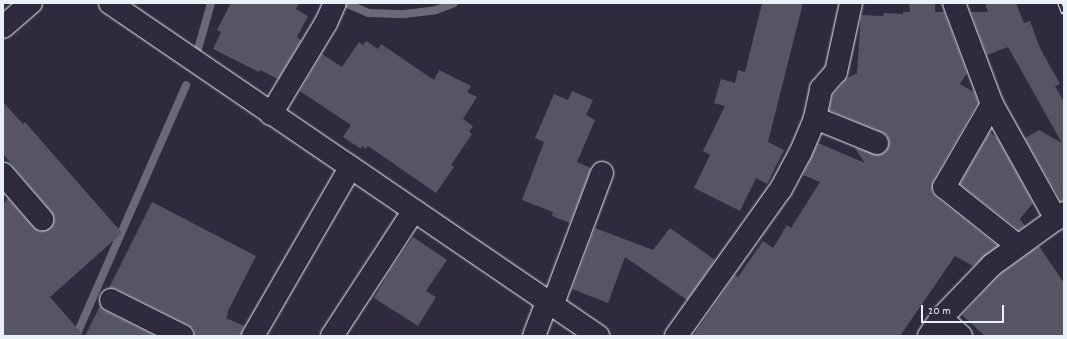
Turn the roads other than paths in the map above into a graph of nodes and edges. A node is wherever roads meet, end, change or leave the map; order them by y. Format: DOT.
graph roads {
  1 [pos="31,3"];
  2 [pos="110,3"];
  3 [pos="851,3"];
  4 [pos="954,3"];
  5 [pos="327,8"];
  6 [pos="3,27"];
  7 [pos="992,104"];
  8 [pos="271,114"];
  9 [pos="815,118"];
  10 [pos="877,142"];
  11 [pos="350,168"];
  12 [pos="602,173"];
  13 [pos="3,174"];
  14 [pos="414,210"];
  15 [pos="1060,216"];
  16 [pos="42,219"];
  17 [pos="1018,245"];
  18 [pos="111,300"];
  19 [pos="549,304"];
  20 [pos="941,318"];
  21 [pos="183,336"];
  22 [pos="253,336"];
  23 [pos="332,336"];
  24 [pos="534,336"];
  25 [pos="598,336"];
  26 [pos="676,336"];
  27 [pos="928,336"];
  28 [pos="961,336"];
  1 -- 6 [label="street"];
  2 -- 8 [label="street"];
  3 -- 9 [label="street"];
  4 -- 7 [label="street"];
  5 -- 8 [label="street"];
  7 -- 15 [label="street"];
  7 -- 17 [label="street"];
  8 -- 11 [label="street"];
  9 -- 10 [label="street"];
  9 -- 26 [label="street"];
  11 -- 14 [label="street"];
  11 -- 22 [label="street"];
  12 -- 19 [label="street"];
  13 -- 16 [label="street"];
  14 -- 19 [label="street"];
  14 -- 23 [label="street"];
  15 -- 17 [label="street"];
  17 -- 20 [label="street"];
  18 -- 21 [label="street"];
  19 -- 24 [label="street"];
  19 -- 25 [label="street"];
  20 -- 27 [label="street"];
  20 -- 28 [label="street"];
}
